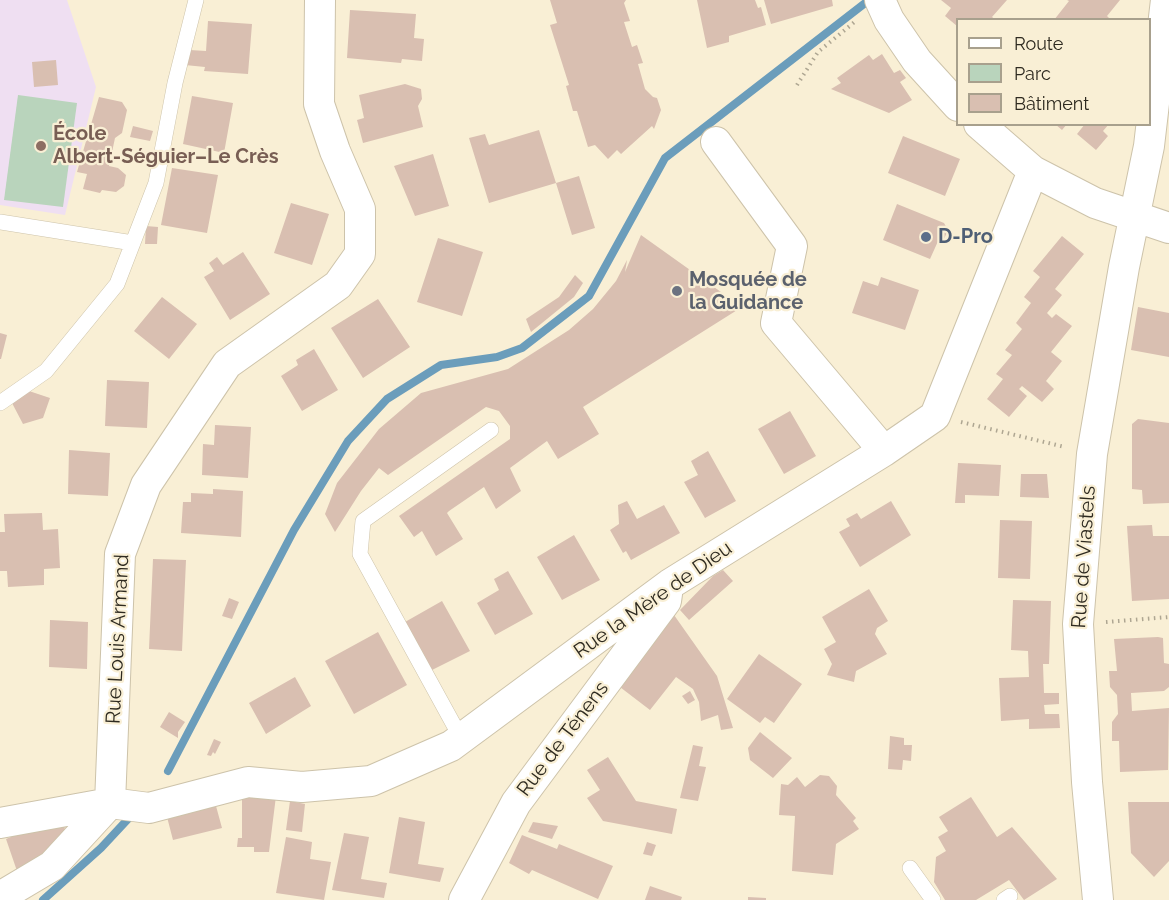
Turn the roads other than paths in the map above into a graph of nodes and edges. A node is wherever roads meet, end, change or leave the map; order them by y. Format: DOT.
graph roads {
  1 [pos="196,0"];
  2 [pos="320,0"];
  3 [pos="1166,0"];
  4 [pos="883,7"];
  5 [pos="956,105"];
  6 [pos="981,126"];
  7 [pos="716,142"];
  8 [pos="1033,171"];
  9 [pos="1135,217"];
  10 [pos="0,222"];
  11 [pos="1169,228"];
  12 [pos="132,243"];
  13 [pos="0,403"];
  14 [pos="491,429"];
  15 [pos="884,451"];
  16 [pos="670,584"];
  17 [pos="461,738"];
  18 [pos="110,803"];
  19 [pos="0,823"];
  20 [pos="910,868"];
  21 [pos="0,897"];
  22 [pos="464,900"];
  23 [pos="933,900"];
  24 [pos="1098,900"];
  1 -- 12 [label="lane"];
  2 -- 18 [label="street, Rue Louis Armand"];
  3 -- 9 [label="street, Rue de Viastels"];
  4 -- 5 [label="street"];
  6 -- 8 [label="street"];
  7 -- 15 [label="street"];
  8 -- 9 [label="street"];
  8 -- 15 [label="street, Rue la Mère de Dieu"];
  9 -- 11 [label="street"];
  9 -- 24 [label="street, Rue de Viastels"];
  10 -- 12 [label="lane"];
  12 -- 13 [label="lane"];
  14 -- 17 [label="lane"];
  15 -- 16 [label="street, Rue la Mère de Dieu"];
  16 -- 17 [label="street, Rue la Mère de Dieu"];
  16 -- 22 [label="street, Rue de Ténens"];
  17 -- 18 [label="street, Rue la Mère de Dieu"];
  18 -- 19 [label="street, Rue la Mère de Dieu"];
  18 -- 21 [label="street"];
  20 -- 23 [label="lane"];
}
